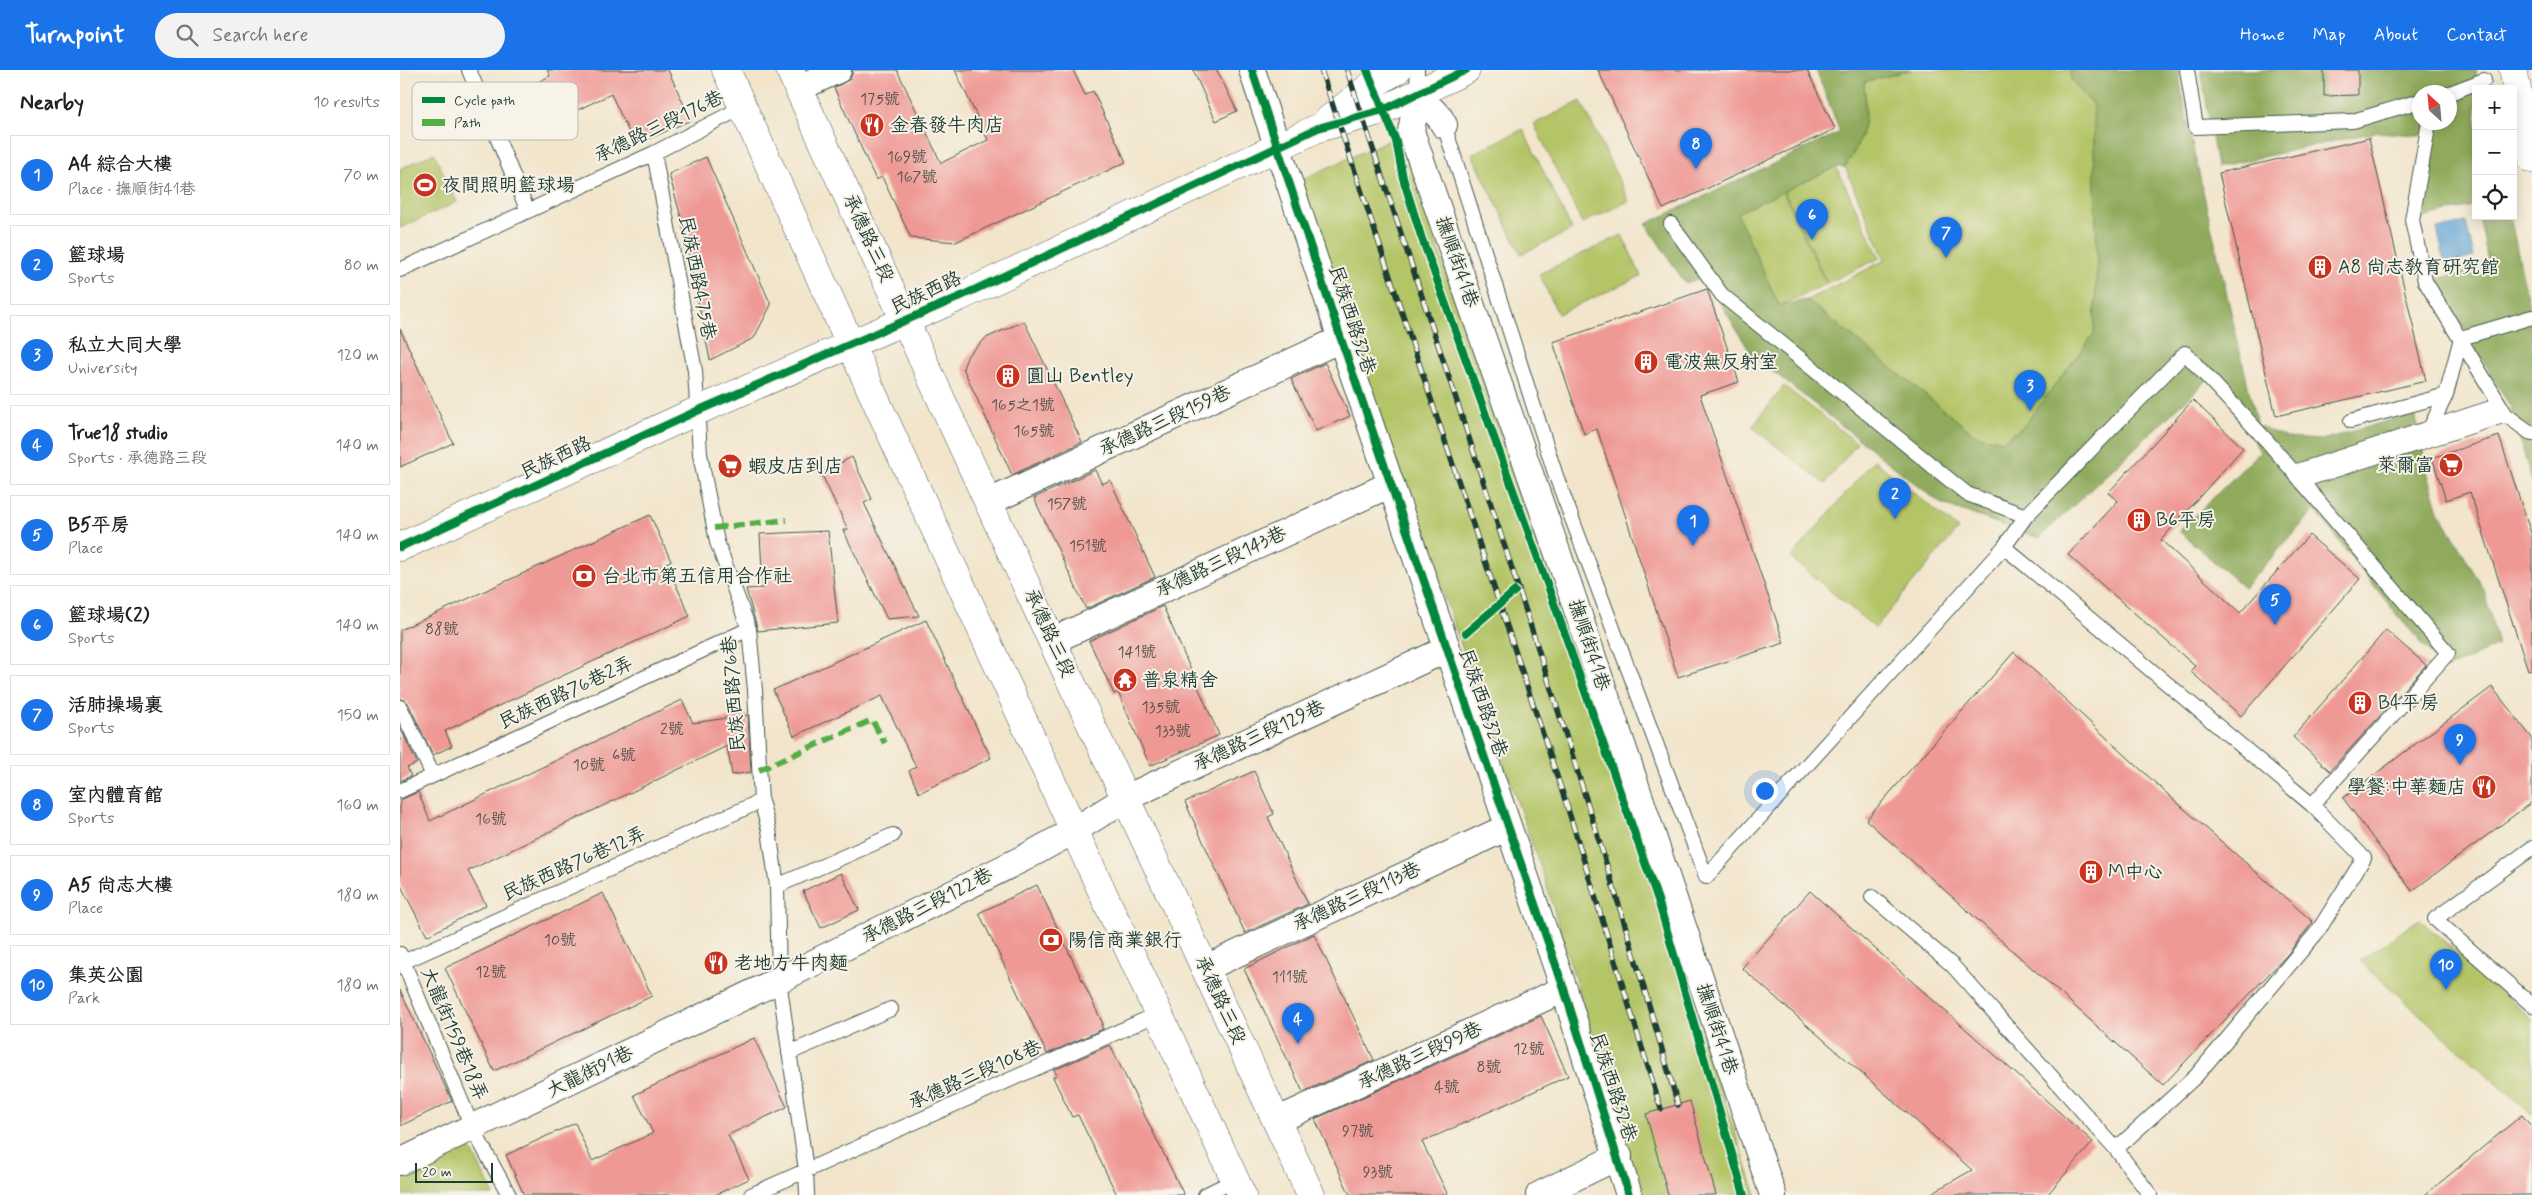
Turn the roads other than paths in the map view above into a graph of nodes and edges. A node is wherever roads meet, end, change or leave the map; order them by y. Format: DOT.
graph roads {
  1 [pos="469,70"];
  2 [pos="726,70"];
  3 [pos="838,70"];
  4 [pos="1252,70"];
  5 [pos="1397,70"];
  6 [pos="1466,70"];
  7 [pos="2188,70"];
  8 [pos="2512,70"];
  9 [pos="794,79"];
  10 [pos="2484,80"];
  11 [pos="474,82"];
  12 [pos="1417,82"];
  13 [pos="2457,90"];
  14 [pos="2412,103"];
  15 [pos="743,107"];
  16 [pos="1444,125"];
  17 [pos="1318,128"];
  18 [pos="2428,130"];
  19 [pos="498,140"];
  20 [pos="1277,147"];
  21 [pos="654,152"];
  22 [pos="2532,159"];
  23 [pos="527,210"];
  24 [pos="1671,224"];
  25 [pos="400,270"];
  26 [pos="2532,317"];
  27 [pos="906,321"];
  28 [pos="2461,338"];
  29 [pos="1341,339"];
  30 [pos="850,343"];
  31 [pos="2446,395"];
  32 [pos="2503,410"];
  33 [pos="697,411"];
  34 [pos="2351,421"];
  35 [pos="2532,434"];
  36 [pos="2428,435"];
  37 [pos="2297,476"];
  38 [pos="1391,484"];
  39 [pos="989,502"];
  40 [pos="2026,516"];
  41 [pos="400,547"];
  42 [pos="2004,547"];
  43 [pos="748,629"];
  44 [pos="1052,641"];
  45 [pos="1447,649"];
  46 [pos="400,707"];
  47 [pos="433,775"];
  48 [pos="400,791"];
  49 [pos="1126,798"];
  50 [pos="761,801"];
  51 [pos="2312,805"];
  52 [pos="1508,827"];
  53 [pos="1075,830"];
  54 [pos="893,835"];
  55 [pos="2532,848"];
  56 [pos="777,886"];
  57 [pos="1872,897"];
  58 [pos="402,958"];
  59 [pos="1206,968"];
  60 [pos="779,980"];
  61 [pos="1564,989"];
  62 [pos="2532,1004"];
  63 [pos="891,1009"];
  64 [pos="1160,1013"];
  65 [pos="789,1053"];
  66 [pos="1276,1121"];
  67 [pos="473,1129"];
  68 [pos="2116,1149"];
  69 [pos="1619,1156"];
  70 [pos="400,1162"];
  71 [pos="806,1170"];
  72 [pos="1238,1187"];
  73 [pos="509,1195"];
  74 [pos="751,1195"];
  75 [pos="807,1195"];
  76 [pos="1204,1195"];
  77 [pos="1311,1195"];
  78 [pos="1539,1195"];
  79 [pos="1629,1195"];
  80 [pos="1773,1195"];
  81 [pos="2150,1195"];
  1 -- 11 [label="lane"];
  2 -- 15 [label="main road"];
  3 -- 9 [label="street"];
  4 -- 20 [label="street, 民族西路32巷"];
  5 -- 17 [label="main road, 民族西路"];
  6 -- 12 [label="main road, 民族西路"];
  7 -- 14 [label="lane"];
  8 -- 22 [label="main road"];
  9 -- 27 [label="main road, 承德路三段"];
  10 -- 13 [label="lane"];
  12 -- 16 [label="street"];
  12 -- 17 [label="main road, 民族西路"];
  12 -- 80 [label="street, 撫順街41巷"];
  15 -- 21 [label="lane, 承德路三段176巷"];
  15 -- 30 [label="main road"];
  16 -- 42 [label="lane"];
  17 -- 20 [label="main road, 民族西路"];
  18 -- 28 [label="lane"];
  19 -- 23 [label="lane"];
  20 -- 27 [label="main road, 民族西路"];
  20 -- 29 [label="street, 民族西路32巷"];
  21 -- 23 [label="lane, 承德路三段176巷"];
  21 -- 33 [label="lane, 民族西路475巷"];
  23 -- 25 [label="lane, 承德路三段176巷"];
  24 -- 40 [label="lane"];
  26 -- 28 [label="lane"];
  27 -- 30 [label="main road, 民族西路"];
  27 -- 39 [label="main road, 承德路三段"];
  28 -- 31 [label="lane"];
  28 -- 32 [label="lane"];
  29 -- 38 [label="street, 民族西路32巷"];
  29 -- 39 [label="street, 承德路三段159巷"];
  30 -- 33 [label="main road, 民族西路"];
  30 -- 53 [label="main road"];
  31 -- 34 [label="lane"];
  31 -- 36 [label="lane"];
  32 -- 35 [label="lane"];
  32 -- 36 [label="lane"];
  33 -- 41 [label="main road, 民族西路"];
  33 -- 43 [label="lane, 民族西路76巷"];
  36 -- 37 [label="lane"];
  37 -- 40 [label="lane"];
  37 -- 51 [label="lane"];
  38 -- 44 [label="street, 承德路三段143巷"];
  38 -- 45 [label="street, 民族西路32巷"];
  39 -- 44 [label="main road, 承德路三段"];
  40 -- 42 [label="lane"];
  42 -- 51 [label="lane"];
  43 -- 47 [label="lane, 民族西路76巷2弄"];
  43 -- 50 [label="lane, 民族西路76巷"];
  44 -- 49 [label="main road, 承德路三段"];
  45 -- 49 [label="street, 承德路三段129巷"];
  45 -- 52 [label="street, 民族西路32巷"];
  46 -- 47 [label="lane"];
  47 -- 48 [label="lane, 民族西路76巷2弄"];
  49 -- 53 [label="street, 承德路三段129巷"];
  49 -- 59 [label="main road, 承德路三段"];
  50 -- 56 [label="lane, 民族西路76巷"];
  50 -- 58 [label="lane, 民族西路76巷12弄"];
  51 -- 68 [label="lane"];
  52 -- 59 [label="street, 承德路三段113巷"];
  52 -- 61 [label="street, 民族西路32巷"];
  53 -- 60 [label="street, 承德路三段122巷"];
  53 -- 64 [label="main road"];
  54 -- 56 [label="lane"];
  55 -- 62 [label="lane"];
  56 -- 60 [label="lane, 民族西路76巷"];
  57 -- 68 [label="lane"];
  58 -- 67 [label="lane, 大龍街159巷18弄"];
  59 -- 66 [label="main road, 承德路三段"];
  60 -- 65 [label="lane, 民族西路76巷"];
  60 -- 67 [label="street, 大龍街91巷"];
  61 -- 66 [label="street, 承德路三段99巷"];
  61 -- 69 [label="street, 民族西路32巷"];
  63 -- 65 [label="lane"];
  64 -- 71 [label="lane, 承德路三段108巷"];
  64 -- 72 [label="main road"];
  65 -- 71 [label="lane, 民族西路76巷"];
  66 -- 77 [label="main road, 承德路三段"];
  67 -- 70 [label="street, 大龍街91巷"];
  67 -- 73 [label="lane, 大龍街159巷18弄"];
  68 -- 81 [label="lane"];
  69 -- 78 [label="street"];
  69 -- 79 [label="street, 民族西路32巷"];
  71 -- 74 [label="lane, 承德路三段108巷"];
  71 -- 75 [label="lane, 民族西路76巷"];
  72 -- 76 [label="lane"];
}
